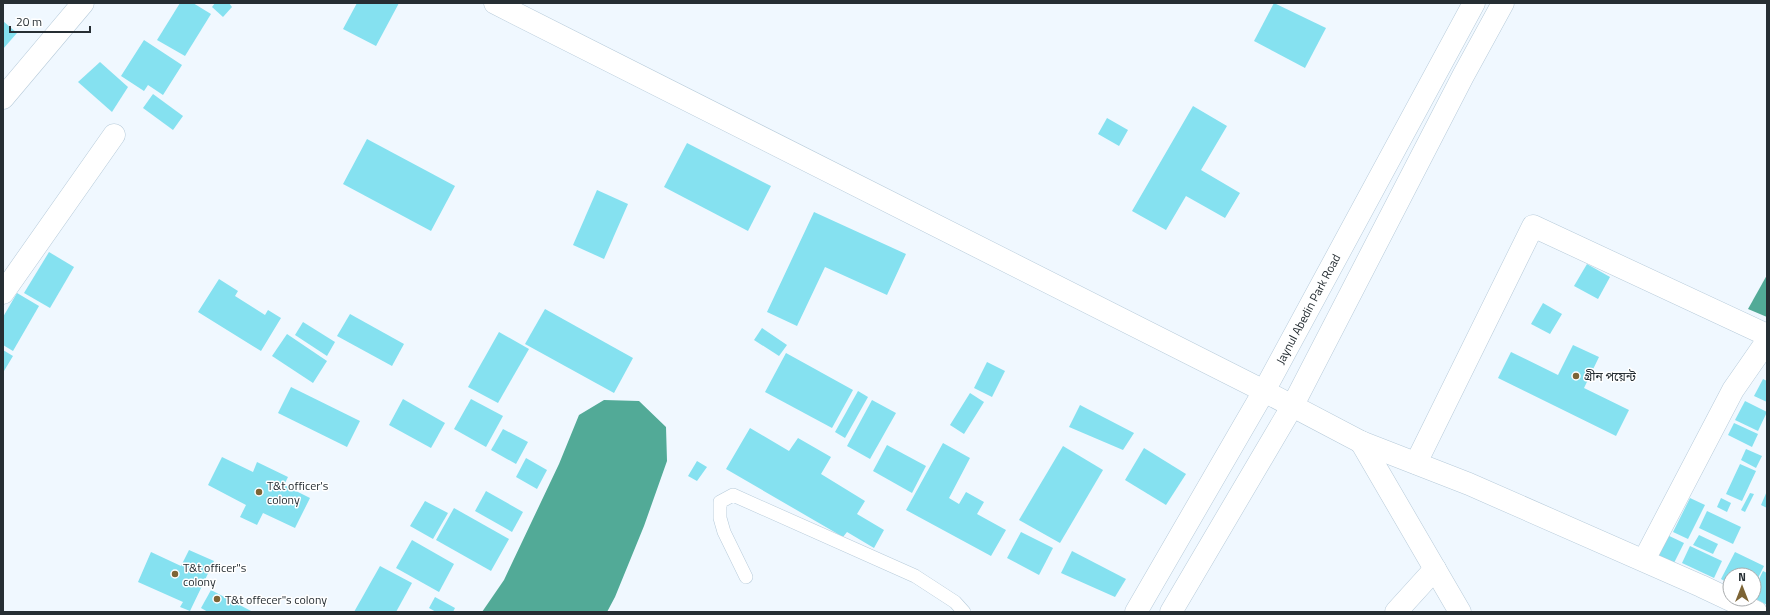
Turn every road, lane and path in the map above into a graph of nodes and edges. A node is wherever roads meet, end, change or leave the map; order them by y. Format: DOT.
graph roads {
  1 [pos="83,3"];
  2 [pos="495,3"];
  3 [pos="1474,3"];
  4 [pos="1503,3"];
  5 [pos="1440,65"];
  6 [pos="1463,76"];
  7 [pos="3,98"];
  8 [pos="114,135"];
  9 [pos="3,293"];
  10 [pos="1767,335"];
  11 [pos="1767,341"];
  12 [pos="1264,391"];
  13 [pos="1293,405"];
  14 [pos="1361,442"];
  15 [pos="1416,463"];
  16 [pos="1644,560"];
  17 [pos="1435,569"];
  18 [pos="746,577"];
  19 [pos="964,612"];
  20 [pos="1136,612"];
  21 [pos="1171,612"];
  22 [pos="1396,612"];
  23 [pos="1460,612"];
  24 [pos="1756,612"];
  1 -- 7 [label="street"];
  2 -- 12 [label="street"];
  3 -- 5 [label="street, Jaynul Abedin Park Road"];
  4 -- 6 [label="street"];
  5 -- 6 [label="street"];
  5 -- 12 [label="street, Jaynul Abedin Park Road"];
  6 -- 13 [label="street"];
  8 -- 9 [label="street"];
  10 -- 15 [label="street"];
  11 -- 16 [label="street"];
  12 -- 13 [label="street"];
  12 -- 20 [label="street, Jaynul Abedin Park Road"];
  13 -- 14 [label="street"];
  13 -- 21 [label="street"];
  14 -- 15 [label="street"];
  14 -- 17 [label="street"];
  15 -- 16 [label="street"];
  16 -- 24 [label="street"];
  17 -- 22 [label="street"];
  17 -- 23 [label="street"];
  18 -- 19 [label="lane"];
}
